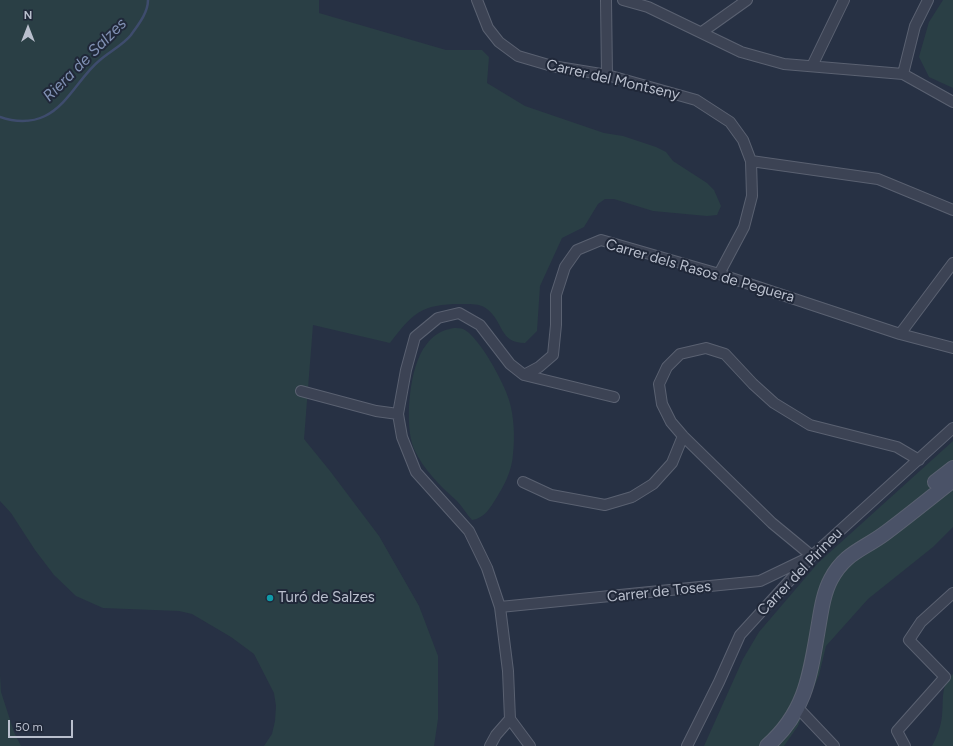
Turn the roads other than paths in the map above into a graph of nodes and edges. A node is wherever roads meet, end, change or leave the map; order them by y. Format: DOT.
graph roads {
  1 [pos="477,0"];
  2 [pos="606,0"];
  3 [pos="623,0"];
  4 [pos="747,0"];
  5 [pos="844,0"];
  6 [pos="928,0"];
  7 [pos="702,32"];
  8 [pos="812,66"];
  9 [pos="903,74"];
  10 [pos="607,75"];
  11 [pos="953,102"];
  12 [pos="751,161"];
  13 [pos="953,210"];
  14 [pos="953,263"];
  15 [pos="720,274"];
  16 [pos="900,334"];
  17 [pos="953,348"];
  18 [pos="524,376"];
  19 [pos="301,391"];
  20 [pos="614,397"];
  21 [pos="398,414"];
  22 [pos="953,428"];
  23 [pos="683,436"];
  24 [pos="919,460"];
  25 [pos="953,468"];
  26 [pos="953,480"];
  27 [pos="523,482"];
  28 [pos="854,552"];
  29 [pos="812,556"];
  30 [pos="953,593"];
  31 [pos="500,607"];
  32 [pos="798,708"];
  33 [pos="510,720"];
  34 [pos="490,746"];
  35 [pos="530,746"];
  36 [pos="687,746"];
  37 [pos="767,746"];
  38 [pos="834,746"];
  39 [pos="905,746"];
  1 -- 10 [label="street, Carrer del Montseny"];
  2 -- 10 [label="street"];
  3 -- 7 [label="street"];
  4 -- 7 [label="street"];
  5 -- 8 [label="street"];
  6 -- 9 [label="street"];
  7 -- 8 [label="street"];
  8 -- 9 [label="street"];
  9 -- 11 [label="street"];
  10 -- 12 [label="street, Carrer del Montseny"];
  12 -- 13 [label="street"];
  12 -- 15 [label="street, Carrer del Montseny"];
  14 -- 16 [label="street"];
  15 -- 16 [label="street, Carrer dels Rasos de Peguera"];
  15 -- 18 [label="street, Carrer dels Rasos de Peguera"];
  16 -- 17 [label="street, Carrer dels Rasos de Peguera"];
  18 -- 20 [label="street"];
  18 -- 21 [label="street"];
  19 -- 21 [label="street"];
  21 -- 31 [label="street"];
  22 -- 24 [label="street, Carrer del Pirineu"];
  23 -- 24 [label="street"];
  23 -- 27 [label="street"];
  23 -- 29 [label="street"];
  24 -- 29 [label="street, Carrer del Pirineu"];
  25 -- 28 [label="main road"];
  26 -- 28 [label="main road"];
  28 -- 32 [label="main road"];
  29 -- 31 [label="street, Carrer de Toses"];
  29 -- 36 [label="street, Carrer del Pirineu"];
  30 -- 39 [label="street"];
  31 -- 33 [label="street"];
  32 -- 37 [label="main road"];
  32 -- 38 [label="street"];
  33 -- 34 [label="street"];
  33 -- 35 [label="street"];
}
